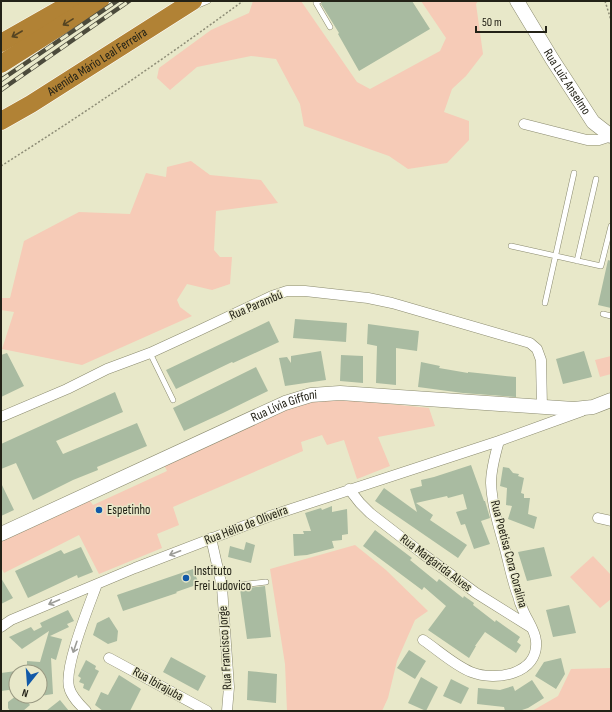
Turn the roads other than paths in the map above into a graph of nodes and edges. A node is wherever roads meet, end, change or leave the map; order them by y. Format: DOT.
graph roads {
  1 [pos="75,1"];
  2 [pos="100,1"];
  3 [pos="193,1"];
  4 [pos="208,1"];
  5 [pos="319,1"];
  6 [pos="517,1"];
  7 [pos="160,23"];
  8 [pos="330,27"];
  9 [pos="1,43"];
  10 [pos="1,64"];
  11 [pos="31,104"];
  12 [pos="1,121"];
  13 [pos="524,124"];
  14 [pos="1,128"];
  15 [pos="611,136"];
  16 [pos="574,173"];
  17 [pos="596,179"];
  18 [pos="611,226"];
  19 [pos="511,246"];
  20 [pos="554,256"];
  21 [pos="577,261"];
  22 [pos="545,303"];
  23 [pos="602,314"];
  24 [pos="611,316"];
  25 [pos="150,353"];
  26 [pos="173,400"];
  27 [pos="611,400"];
  28 [pos="542,407"];
  29 [pos="593,407"];
  30 [pos="1,417"];
  31 [pos="499,441"];
  32 [pos="349,489"];
  33 [pos="598,518"];
  34 [pos="611,521"];
  35 [pos="1,534"];
  36 [pos="211,538"];
  37 [pos="266,582"];
  38 [pos="97,584"];
  39 [pos="222,587"];
  40 [pos="1,627"];
  41 [pos="532,628"];
  42 [pos="423,640"];
  43 [pos="109,658"];
  44 [pos="86,711"];
  45 [pos="207,711"];
  46 [pos="226,711"];
  1 -- 9 [label="highway, one-way"];
  2 -- 10 [label="highway, one-way"];
  3 -- 7 [label="highway, Avenida Mário Leal Ferreira"];
  4 -- 7 [label="lane"];
  5 -- 8 [label="lane"];
  6 -- 15 [label="street, Rua Luiz Anselmo"];
  7 -- 11 [label="highway, Avenida Mário Leal Ferreira"];
  11 -- 12 [label="highway, Avenida Mário Leal Ferreira"];
  11 -- 14 [label="street"];
  13 -- 15 [label="street"];
  16 -- 20 [label="lane"];
  17 -- 21 [label="lane"];
  18 -- 21 [label="lane"];
  19 -- 20 [label="lane"];
  20 -- 21 [label="lane"];
  20 -- 22 [label="lane"];
  23 -- 24 [label="lane"];
  25 -- 26 [label="lane"];
  25 -- 28 [label="street, Rua Parambú"];
  25 -- 30 [label="street, Rua Parambú"];
  27 -- 29 [label="street"];
  28 -- 29 [label="street, Rua Lívia Giffoni"];
  28 -- 35 [label="street, Rua Lívia Giffoni"];
  29 -- 31 [label="street"];
  31 -- 32 [label="street, Rua Hélio de Oliveira"];
  31 -- 41 [label="street, Rua Poetisa Cora Coralina"];
  32 -- 36 [label="street, Rua Hélio de Oliveira"];
  32 -- 41 [label="street, Rua Margarida Alves"];
  33 -- 34 [label="street"];
  36 -- 38 [label="street, Rua Hélio de Oliveira, one-way"];
  36 -- 39 [label="street, Rua Francisco Jorge"];
  37 -- 39 [label="lane"];
  38 -- 40 [label="street, Rua Hélio de Oliveira, one-way"];
  38 -- 44 [label="street, one-way"];
  39 -- 46 [label="street, Rua Francisco Jorge"];
  41 -- 42 [label="street, Rua Poetisa Cora Coralina"];
  43 -- 45 [label="street, Rua Ibirajuba"];
}
